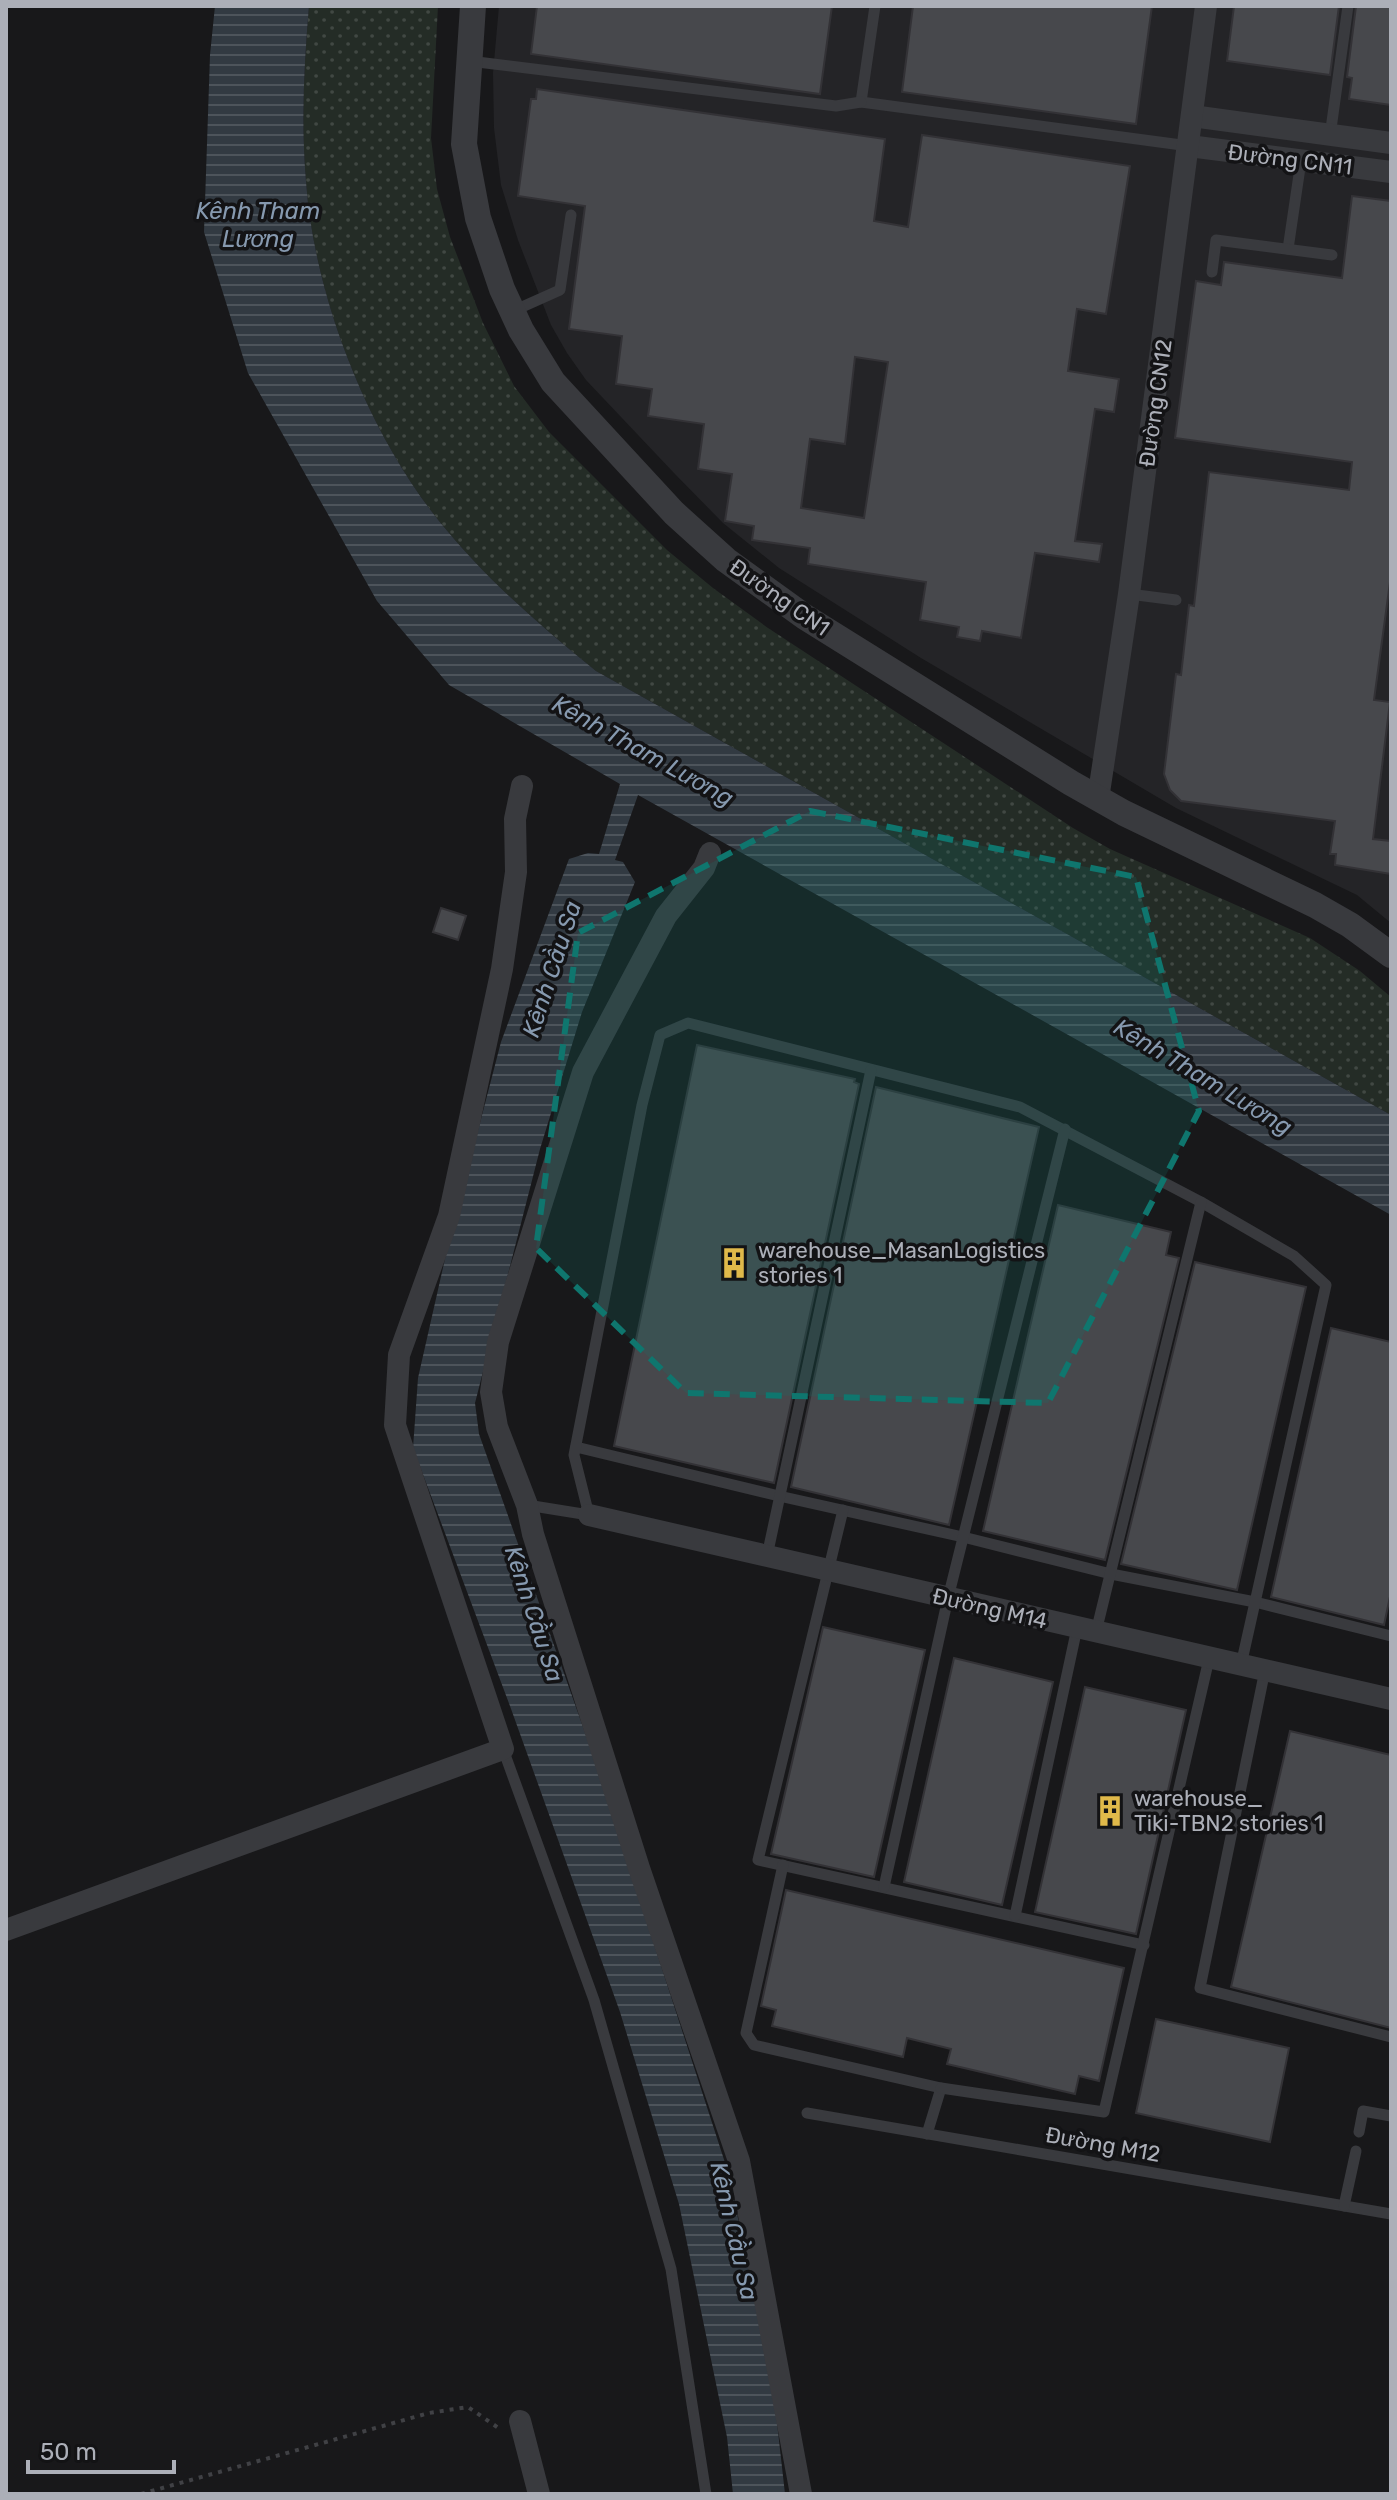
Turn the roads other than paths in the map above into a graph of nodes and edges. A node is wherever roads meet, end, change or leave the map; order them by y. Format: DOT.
graph roads {
  1 [pos="473,6"];
  2 [pos="875,6"];
  3 [pos="1206,6"];
  4 [pos="1348,6"];
  5 [pos="468,61"];
  6 [pos="861,102"];
  7 [pos="1192,116"];
  8 [pos="1330,136"];
  9 [pos="1391,143"];
  10 [pos="1189,146"];
  11 [pos="1301,161"];
  12 [pos="1391,172"];
  13 [pos="571,215"];
  14 [pos="1288,249"];
  15 [pos="1332,255"];
  16 [pos="1212,272"];
  17 [pos="512,311"];
  18 [pos="1129,594"];
  19 [pos="1176,600"];
  20 [pos="522,786"];
  21 [pos="1098,799"];
  22 [pos="710,853"];
  23 [pos="1391,955"];
  24 [pos="871,1070"];
  25 [pos="1065,1129"];
  26 [pos="1201,1202"];
  27 [pos="576,1447"];
  28 [pos="779,1496"];
  29 [pos="527,1505"];
  30 [pos="843,1510"];
  31 [pos="589,1515"];
  32 [pos="963,1537"];
  33 [pos="767,1556"];
  34 [pos="827,1571"];
  35 [pos="1111,1574"];
  36 [pos="948,1598"];
  37 [pos="1255,1602"];
  38 [pos="1086,1630"];
  39 [pos="1391,1636"];
  40 [pos="1209,1659"];
  41 [pos="1241,1665"];
  42 [pos="1265,1670"];
  43 [pos="1390,1694"];
  44 [pos="503,1749"];
  45 [pos="783,1865"];
  46 [pos="884,1887"];
  47 [pos="1015,1916"];
  48 [pos="6,1930"];
  49 [pos="1144,1945"];
  50 [pos="1391,2037"];
  51 [pos="941,2088"];
  52 [pos="807,2113"];
  53 [pos="1391,2116"];
  54 [pos="1359,2132"];
  55 [pos="927,2134"];
  56 [pos="1356,2151"];
  57 [pos="1344,2206"];
  58 [pos="1391,2214"];
  59 [pos="520,2421"];
  60 [pos="539,2494"];
  61 [pos="706,2494"];
  62 [pos="801,2494"];
  1 -- 5 [label="street, Đường CN1"];
  2 -- 6 [label="lane"];
  3 -- 7 [label="street, Đường CN12"];
  4 -- 8 [label="lane"];
  5 -- 6 [label="lane"];
  5 -- 17 [label="street, Đường CN1"];
  6 -- 10 [label="lane"];
  7 -- 8 [label="street, Đường CN11"];
  7 -- 10 [label="street, Đường CN12"];
  8 -- 9 [label="street, Đường CN11"];
  10 -- 11 [label="street, Đường CN11"];
  10 -- 18 [label="street, Đường CN12"];
  11 -- 12 [label="street, Đường CN11"];
  11 -- 14 [label="lane"];
  13 -- 17 [label="lane"];
  14 -- 15 [label="lane"];
  14 -- 16 [label="lane"];
  17 -- 21 [label="street, Đường CN1"];
  18 -- 19 [label="lane"];
  18 -- 21 [label="street, Đường CN12"];
  20 -- 44 [label="street"];
  21 -- 23 [label="street, Đường CN1"];
  22 -- 29 [label="street"];
  24 -- 25 [label="lane"];
  24 -- 27 [label="lane"];
  24 -- 28 [label="lane"];
  25 -- 26 [label="lane"];
  25 -- 32 [label="lane"];
  26 -- 35 [label="lane"];
  26 -- 37 [label="lane"];
  27 -- 28 [label="lane"];
  27 -- 31 [label="lane"];
  28 -- 30 [label="lane"];
  28 -- 33 [label="lane"];
  29 -- 31 [label="lane"];
  29 -- 62 [label="street"];
  30 -- 32 [label="lane"];
  30 -- 34 [label="lane"];
  31 -- 33 [label="street, Đường M14"];
  32 -- 35 [label="lane"];
  32 -- 36 [label="lane"];
  33 -- 34 [label="street, Đường M14"];
  34 -- 36 [label="street, Đường M14"];
  34 -- 45 [label="lane"];
  35 -- 37 [label="lane"];
  35 -- 38 [label="lane"];
  36 -- 38 [label="street, Đường M14"];
  36 -- 46 [label="lane"];
  37 -- 39 [label="lane"];
  37 -- 41 [label="lane"];
  38 -- 40 [label="street, Đường M14"];
  38 -- 47 [label="lane"];
  40 -- 41 [label="street, Đường M14"];
  40 -- 49 [label="lane"];
  41 -- 42 [label="street, Đường M14"];
  42 -- 43 [label="street, Đường M14"];
  42 -- 50 [label="lane"];
  44 -- 48 [label="street"];
  44 -- 61 [label="lane"];
  45 -- 46 [label="lane"];
  45 -- 51 [label="lane"];
  46 -- 47 [label="lane"];
  47 -- 49 [label="lane"];
  49 -- 51 [label="lane"];
  51 -- 55 [label="lane"];
  52 -- 55 [label="lane, Đường M12"];
  53 -- 54 [label="lane"];
  55 -- 57 [label="lane, Đường M12"];
  56 -- 57 [label="lane"];
  57 -- 58 [label="lane, Đường M12"];
  59 -- 60 [label="street"];
}
